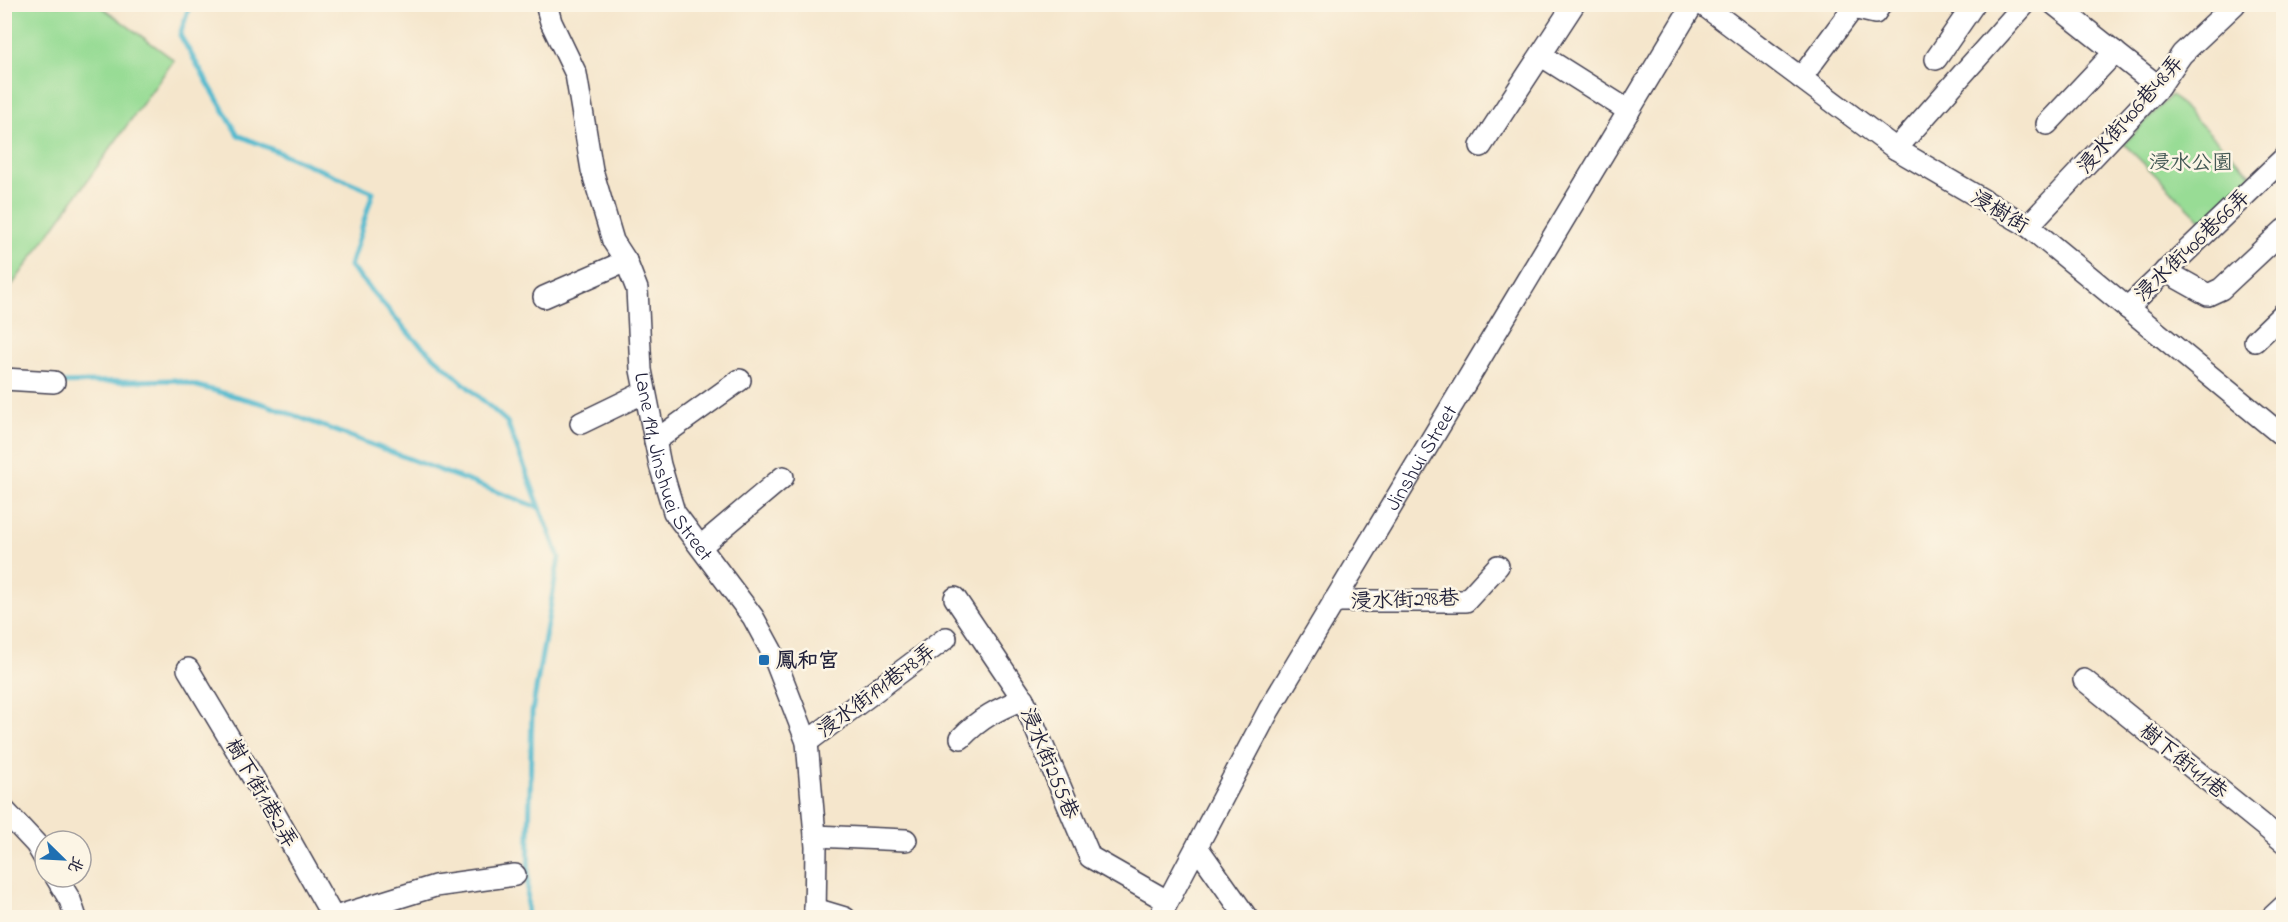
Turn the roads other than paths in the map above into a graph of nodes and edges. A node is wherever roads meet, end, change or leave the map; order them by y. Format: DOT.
graph roads {
  1 [pos="546,4"];
  2 [pos="1574,4"];
  3 [pos="1693,4"];
  4 [pos="1702,4"];
  5 [pos="1974,4"];
  6 [pos="2025,4"];
  7 [pos="2054,4"];
  8 [pos="2235,4"];
  9 [pos="1852,6"];
  10 [pos="1878,9"];
  11 [pos="2115,51"];
  12 [pos="1542,56"];
  13 [pos="1936,59"];
  14 [pos="1801,78"];
  15 [pos="2159,87"];
  16 [pos="1629,111"];
  17 [pos="2047,124"];
  18 [pos="1481,146"];
  19 [pos="1896,149"];
  20 [pos="2283,158"];
  21 [pos="2028,226"];
  22 [pos="2283,230"];
  23 [pos="626,261"];
  24 [pos="2165,271"];
  25 [pos="544,297"];
  26 [pos="2127,308"];
  27 [pos="2283,313"];
  28 [pos="2255,341"];
  29 [pos="4,379"];
  30 [pos="740,380"];
  31 [pos="54,382"];
  32 [pos="645,392"];
  33 [pos="581,423"];
  34 [pos="2283,437"];
  35 [pos="655,441"];
  36 [pos="783,477"];
  37 [pos="700,546"];
  38 [pos="1498,566"];
  39 [pos="955,598"];
  40 [pos="1334,601"];
  41 [pos="946,638"];
  42 [pos="188,669"];
  43 [pos="2084,680"];
  44 [pos="1023,699"];
  45 [pos="961,738"];
  46 [pos="807,742"];
  47 [pos="4,810"];
  48 [pos="815,836"];
  49 [pos="906,840"];
  50 [pos="33,841"];
  51 [pos="2283,842"];
  52 [pos="1197,847"];
  53 [pos="515,874"];
  54 [pos="63,889"];
  55 [pos="2283,906"];
  56 [pos="1163,909"];
  57 [pos="815,913"];
  58 [pos="332,917"];
  59 [pos="76,918"];
  60 [pos="846,918"];
  61 [pos="1247,918"];
  62 [pos="2271,918"];
  1 -- 23 [label="street, Lane 191, Jinshuei Street"];
  2 -- 12 [label="street"];
  3 -- 16 [label="street, Jinshui Street"];
  4 -- 14 [label="street, 浸樹街"];
  5 -- 13 [label="street"];
  6 -- 19 [label="street"];
  7 -- 11 [label="street"];
  8 -- 15 [label="street, 浸水街406巷48弄"];
  9 -- 10 [label="street"];
  9 -- 14 [label="street"];
  11 -- 15 [label="street"];
  11 -- 17 [label="street"];
  12 -- 16 [label="street"];
  12 -- 18 [label="street"];
  14 -- 19 [label="street, 浸樹街"];
  15 -- 21 [label="street, 浸水街406巷48弄"];
  16 -- 40 [label="street, Jinshui Street"];
  19 -- 21 [label="street, 浸樹街"];
  20 -- 24 [label="street, 浸水街406巷66弄"];
  21 -- 26 [label="street, 浸樹街"];
  22 -- 24 [label="street"];
  23 -- 25 [label="street"];
  23 -- 32 [label="street, Lane 191, Jinshuei Street"];
  24 -- 26 [label="street, 浸水街406巷66弄"];
  26 -- 34 [label="street, 浸樹街"];
  27 -- 28 [label="street"];
  29 -- 31 [label="street"];
  30 -- 35 [label="street"];
  32 -- 33 [label="street"];
  32 -- 35 [label="street, Lane 191, Jinshuei Street"];
  35 -- 37 [label="street, Lane 191, Jinshuei Street"];
  36 -- 37 [label="street"];
  37 -- 46 [label="street, Lane 191, Jinshuei Street"];
  38 -- 40 [label="street, 浸水街298巷"];
  39 -- 44 [label="street, 浸水街255巷"];
  40 -- 52 [label="street, Jinshui Street"];
  41 -- 46 [label="street, 浸水街191巷78弄"];
  42 -- 58 [label="street, 樹下街1巷2弄"];
  43 -- 51 [label="street, 樹下街411巷"];
  44 -- 45 [label="street"];
  44 -- 56 [label="street, 浸水街255巷"];
  46 -- 48 [label="street, Lane 191, Jinshuei Street"];
  47 -- 50 [label="street"];
  48 -- 49 [label="street"];
  48 -- 57 [label="street, Lane 191, Jinshuei Street"];
  52 -- 56 [label="street, Jinshui Street"];
  52 -- 61 [label="street"];
  53 -- 58 [label="street"];
  54 -- 59 [label="street"];
  55 -- 62 [label="street"];
  57 -- 60 [label="street"];
}
